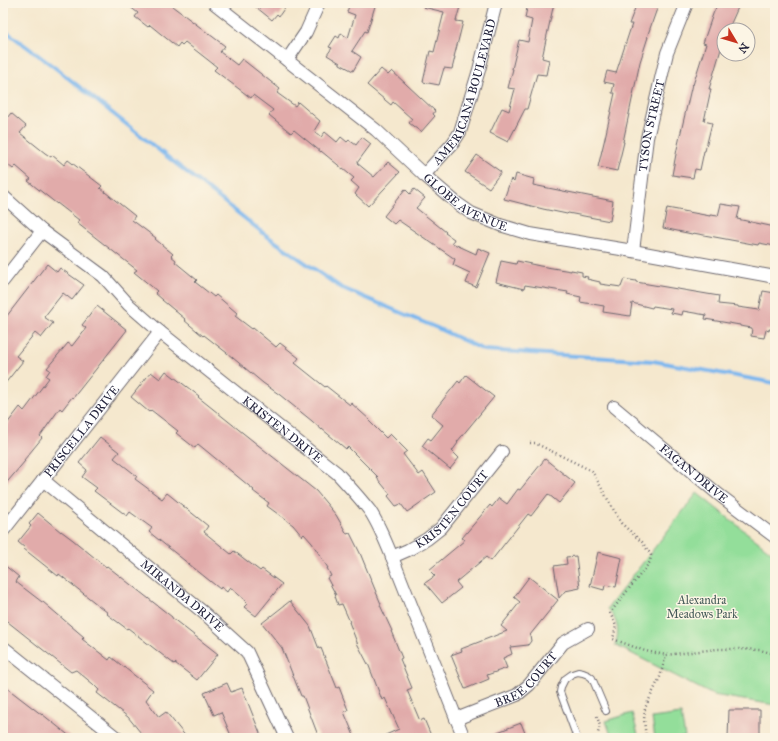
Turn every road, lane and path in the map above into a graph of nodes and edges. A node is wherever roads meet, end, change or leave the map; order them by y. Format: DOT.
graph roads {
  1 [pos="214,3"];
  2 [pos="319,3"];
  3 [pos="496,3"];
  4 [pos="687,3"];
  5 [pos="288,60"];
  6 [pos="424,175"];
  7 [pos="3,196"];
  8 [pos="42,231"];
  9 [pos="633,251"];
  10 [pos="775,277"];
  11 [pos="3,280"];
  12 [pos="160,332"];
  13 [pos="614,407"];
  14 [pos="530,443"];
  15 [pos="502,452"];
  16 [pos="43,480"];
  17 [pos="3,531"];
  18 [pos="775,537"];
  19 [pos="392,557"];
  20 [pos="588,629"];
  21 [pos="3,647"];
  22 [pos="775,654"];
  23 [pos="666,655"];
  24 [pos="606,711"];
  25 [pos="597,716"];
  26 [pos="456,719"];
  27 [pos="598,733"];
  28 [pos="117,738"];
  29 [pos="287,738"];
  30 [pos="464,738"];
  31 [pos="578,738"];
  32 [pos="646,738"];
  1 -- 5 [label="street, GLOBE AVENUE"];
  2 -- 5 [label="street"];
  3 -- 6 [label="street, AMERICANA BOULEVARD"];
  4 -- 9 [label="street, TYSON STREET"];
  5 -- 6 [label="street, GLOBE AVENUE"];
  6 -- 9 [label="street, GLOBE AVENUE"];
  7 -- 8 [label="street, KRISTEN DRIVE"];
  8 -- 11 [label="street"];
  8 -- 12 [label="street, KRISTEN DRIVE"];
  9 -- 10 [label="street, GLOBE AVENUE"];
  12 -- 16 [label="street, PRISCELLA DRIVE"];
  12 -- 19 [label="street, KRISTEN DRIVE"];
  13 -- 18 [label="street, FAGAN DRIVE"];
  14 -- 23 [label="path"];
  15 -- 19 [label="street, KRISTEN COURT"];
  16 -- 17 [label="street, PRISCELLA DRIVE"];
  16 -- 29 [label="street, MIRANDA DRIVE"];
  19 -- 26 [label="street, KRISTEN DRIVE"];
  20 -- 26 [label="street, BREE COURT"];
  21 -- 28 [label="street"];
  22 -- 23 [label="path"];
  23 -- 32 [label="path"];
  24 -- 31 [label="lane"];
  25 -- 27 [label="path"];
  26 -- 30 [label="street, KRISTEN DRIVE"];
}
